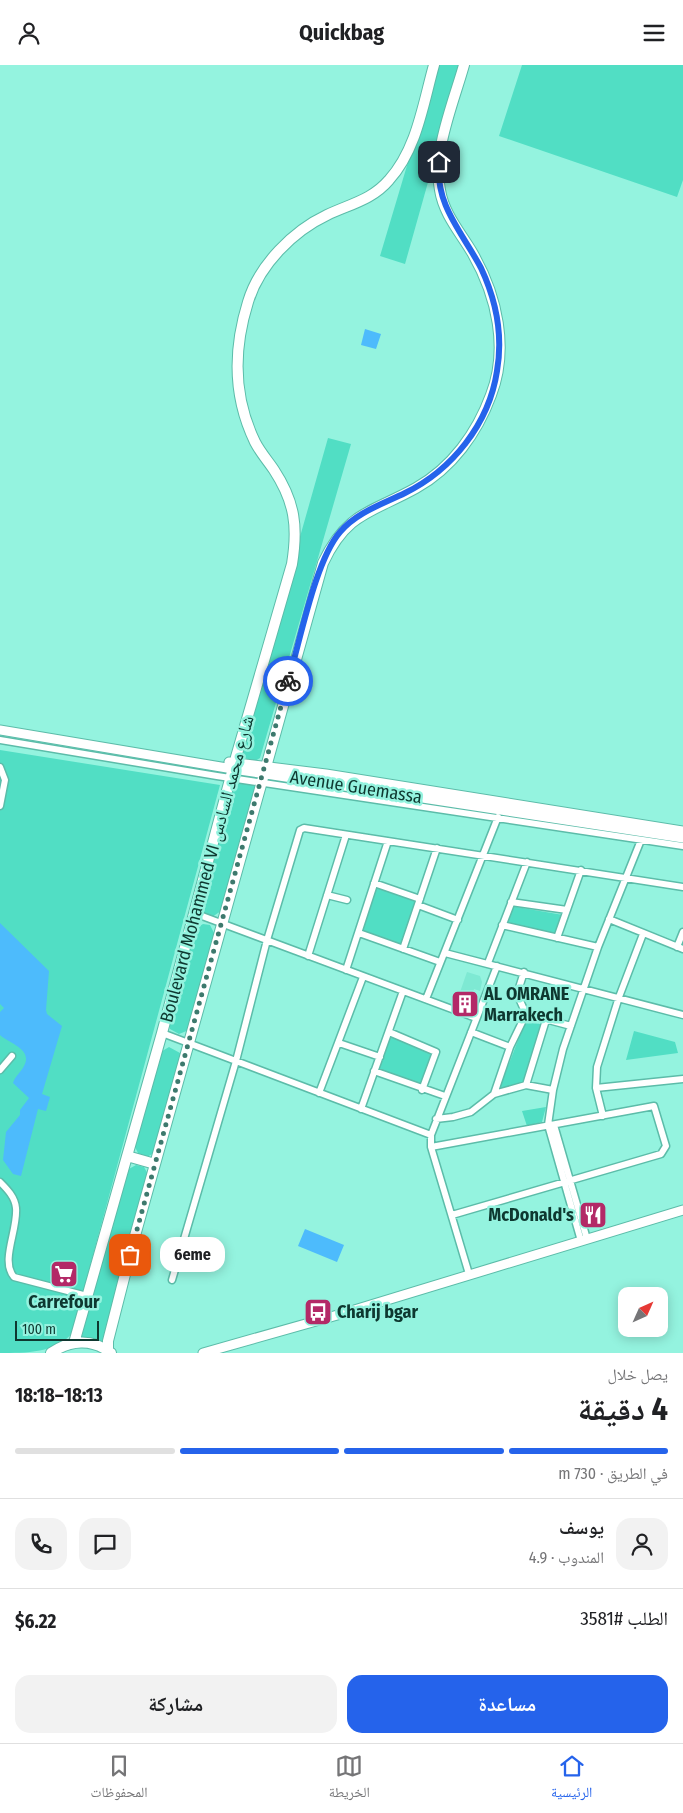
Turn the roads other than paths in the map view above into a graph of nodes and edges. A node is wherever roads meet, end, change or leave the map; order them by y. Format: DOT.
graph roads {
  1 [pos="434,65"];
  2 [pos="464,65"];
  3 [pos="0,724"];
  4 [pos="0,730"];
  5 [pos="0,740"];
  6 [pos="0,767"];
  7 [pos="232,770"];
  8 [pos="263,774"];
  9 [pos="0,806"];
  10 [pos="498,817"];
  11 [pos="683,831"];
  12 [pos="346,835"];
  13 [pos="683,838"];
  14 [pos="641,839"];
  15 [pos="388,841"];
  16 [pos="683,846"];
  17 [pos="437,848"];
  18 [pos="484,856"];
  19 [pos="526,862"];
  20 [pos="581,870"];
  21 [pos="626,878"];
  22 [pos="374,883"];
  23 [pos="683,887"];
  24 [pos="327,895"];
  25 [pos="347,900"];
  26 [pos="419,902"];
  27 [pos="511,902"];
  28 [pos="567,910"];
  29 [pos="194,913"];
  30 [pos="609,919"];
  31 [pos="458,920"];
  32 [pos="221,923"];
  33 [pos="502,925"];
  34 [pos="683,932"];
  35 [pos="359,933"];
  36 [pos="643,934"];
  37 [pos="557,938"];
  38 [pos="267,941"];
  39 [pos="598,947"];
  40 [pos="680,948"];
  41 [pos="403,949"];
  42 [pos="445,953"];
  43 [pos="308,955"];
  44 [pos="440,962"];
  45 [pos="488,963"];
  46 [pos="497,966"];
  47 [pos="346,970"];
  48 [pos="524,972"];
  49 [pos="363,977"];
  50 [pos="585,988"];
  51 [pos="403,991"];
  52 [pos="619,997"];
  53 [pos="426,999"];
  54 [pos="526,1014"];
  55 [pos="683,1015"];
  56 [pos="476,1018"];
  57 [pos="546,1020"];
  58 [pos="571,1026"];
  59 [pos="389,1032"];
  60 [pos="471,1032"];
  61 [pos="162,1033"];
  62 [pos="340,1043"];
  63 [pos="190,1044"];
  64 [pos="510,1047"];
  65 [pos="12,1056"];
  66 [pos="380,1057"];
  67 [pos="236,1061"];
  68 [pos="0,1070"];
  69 [pos="374,1071"];
  70 [pos="683,1079"];
  71 [pos="526,1085"];
  72 [pos="596,1088"];
  73 [pos="422,1089"];
  74 [pos="553,1090"];
  75 [pos="319,1093"];
  76 [pos="494,1094"];
  77 [pos="445,1096"];
  78 [pos="361,1109"];
  79 [pos="603,1116"];
  80 [pos="436,1119"];
  81 [pos="551,1125"];
  82 [pos="431,1135"];
  83 [pos="432,1147"];
  84 [pos="128,1155"];
  85 [pos="155,1164"];
  86 [pos="0,1182"];
  87 [pos="566,1183"];
  88 [pos="683,1210"];
  89 [pos="452,1215"];
  90 [pos="584,1240"];
  91 [pos="469,1274"];
  92 [pos="172,1280"];
  93 [pos="86,1296"];
  94 [pos="74,1343"];
  95 [pos="109,1352"];
  96 [pos="51,1353"];
  97 [pos="203,1353"];
  1 -- 7 [label="main road, Boulevard Mohammed VI شارع محمد السادس"];
  2 -- 8 [label="main road, Boulevard Mohammed VI شارع محمد السادس"];
  3 -- 7 [label="main road, Avenue Guemassa"];
  4 -- 7 [label="main road, Avenue Guemassa"];
  5 -- 7 [label="street, Avenue Guemassa"];
  6 -- 9 [label="street"];
  7 -- 8 [label="main road, Avenue Guemassa"];
  7 -- 8 [label="street, Avenue Guemassa"];
  7 -- 29 [label="main road, Boulevard Mohammed VI شارع محمد السادس"];
  8 -- 10 [label="street, Avenue Guemassa"];
  8 -- 11 [label="main road, Avenue Guemassa"];
  8 -- 13 [label="main road, Avenue Guemassa"];
  8 -- 32 [label="main road, Boulevard Mohammed VI شارع محمد السادس"];
  10 -- 14 [label="street, Avenue Guemassa"];
  10 -- 18 [label="street"];
  12 -- 15 [label="street"];
  12 -- 24 [label="street"];
  12 -- 38 [label="street"];
  14 -- 16 [label="street, Avenue Guemassa"];
  14 -- 21 [label="street"];
  15 -- 17 [label="street"];
  15 -- 22 [label="street"];
  17 -- 18 [label="street"];
  17 -- 26 [label="street"];
  18 -- 19 [label="street"];
  18 -- 31 [label="street"];
  19 -- 20 [label="street"];
  19 -- 27 [label="street"];
  20 -- 21 [label="street"];
  20 -- 28 [label="street"];
  21 -- 23 [label="street"];
  21 -- 30 [label="street"];
  22 -- 26 [label="street"];
  22 -- 35 [label="street"];
  24 -- 25 [label="street"];
  24 -- 43 [label="street"];
  26 -- 31 [label="street"];
  26 -- 41 [label="street"];
  27 -- 28 [label="street"];
  27 -- 33 [label="street"];
  28 -- 37 [label="street"];
  29 -- 32 [label="street"];
  29 -- 61 [label="main road, Boulevard Mohammed VI شارع محمد السادس"];
  30 -- 36 [label="street"];
  30 -- 39 [label="street"];
  31 -- 42 [label="street"];
  32 -- 38 [label="street"];
  32 -- 63 [label="main road, Boulevard Mohammed VI شارع محمد السادس"];
  33 -- 37 [label="street"];
  33 -- 45 [label="street"];
  34 -- 40 [label="street"];
  35 -- 41 [label="street"];
  35 -- 47 [label="street"];
  36 -- 40 [label="street"];
  36 -- 52 [label="street"];
  37 -- 39 [label="street"];
  38 -- 43 [label="street"];
  38 -- 67 [label="street"];
  39 -- 50 [label="street"];
  41 -- 44 [label="street"];
  42 -- 44 [label="street"];
  42 -- 45 [label="street"];
  43 -- 47 [label="street"];
  44 -- 53 [label="street"];
  45 -- 46 [label="street"];
  46 -- 48 [label="street"];
  46 -- 56 [label="street"];
  47 -- 49 [label="street"];
  48 -- 50 [label="street"];
  48 -- 54 [label="street"];
  49 -- 51 [label="street"];
  49 -- 62 [label="street"];
  50 -- 52 [label="street"];
  50 -- 58 [label="street"];
  51 -- 53 [label="street"];
  51 -- 59 [label="street"];
  52 -- 55 [label="street"];
  52 -- 72 [label="street"];
  53 -- 56 [label="street"];
  54 -- 57 [label="street"];
  54 -- 64 [label="street"];
  56 -- 60 [label="street"];
  57 -- 58 [label="street"];
  57 -- 71 [label="street"];
  58 -- 74 [label="street"];
  59 -- 66 [label="street"];
  59 -- 73 [label="street"];
  60 -- 64 [label="street"];
  60 -- 77 [label="street"];
  61 -- 63 [label="street"];
  61 -- 84 [label="main road, Boulevard Mohammed VI شارع محمد السادس"];
  62 -- 66 [label="street"];
  62 -- 75 [label="street"];
  63 -- 67 [label="street"];
  63 -- 85 [label="main road, Boulevard Mohammed VI شارع محمد السادس"];
  64 -- 76 [label="street"];
  65 -- 68 [label="street"];
  66 -- 69 [label="street"];
  67 -- 75 [label="street"];
  67 -- 92 [label="street"];
  69 -- 73 [label="street"];
  69 -- 78 [label="street"];
  70 -- 72 [label="street"];
  71 -- 74 [label="street"];
  71 -- 76 [label="street"];
  72 -- 79 [label="street"];
  73 -- 77 [label="street"];
  74 -- 81 [label="street"];
  75 -- 78 [label="street"];
  76 -- 80 [label="street"];
  77 -- 80 [label="street"];
  78 -- 82 [label="street"];
  79 -- 81 [label="street"];
  79 -- 87 [label="street"];
  80 -- 82 [label="street"];
  81 -- 83 [label="street"];
  81 -- 87 [label="street"];
  82 -- 83 [label="street"];
  83 -- 89 [label="street"];
  84 -- 85 [label="main road"];
  84 -- 93 [label="main road, Boulevard Mohammed VI شارع محمد السادس"];
  85 -- 95 [label="main road, Boulevard Mohammed VI شارع محمد السادس"];
  86 -- 93 [label="street"];
  87 -- 89 [label="street"];
  87 -- 90 [label="street"];
  88 -- 90 [label="main road"];
  89 -- 91 [label="street"];
  90 -- 91 [label="main road"];
  91 -- 97 [label="main road"];
  93 -- 94 [label="main road, Boulevard Mohammed VI شارع محمد السادس"];
  94 -- 95 [label="main road"];
  94 -- 96 [label="main road"];
}
